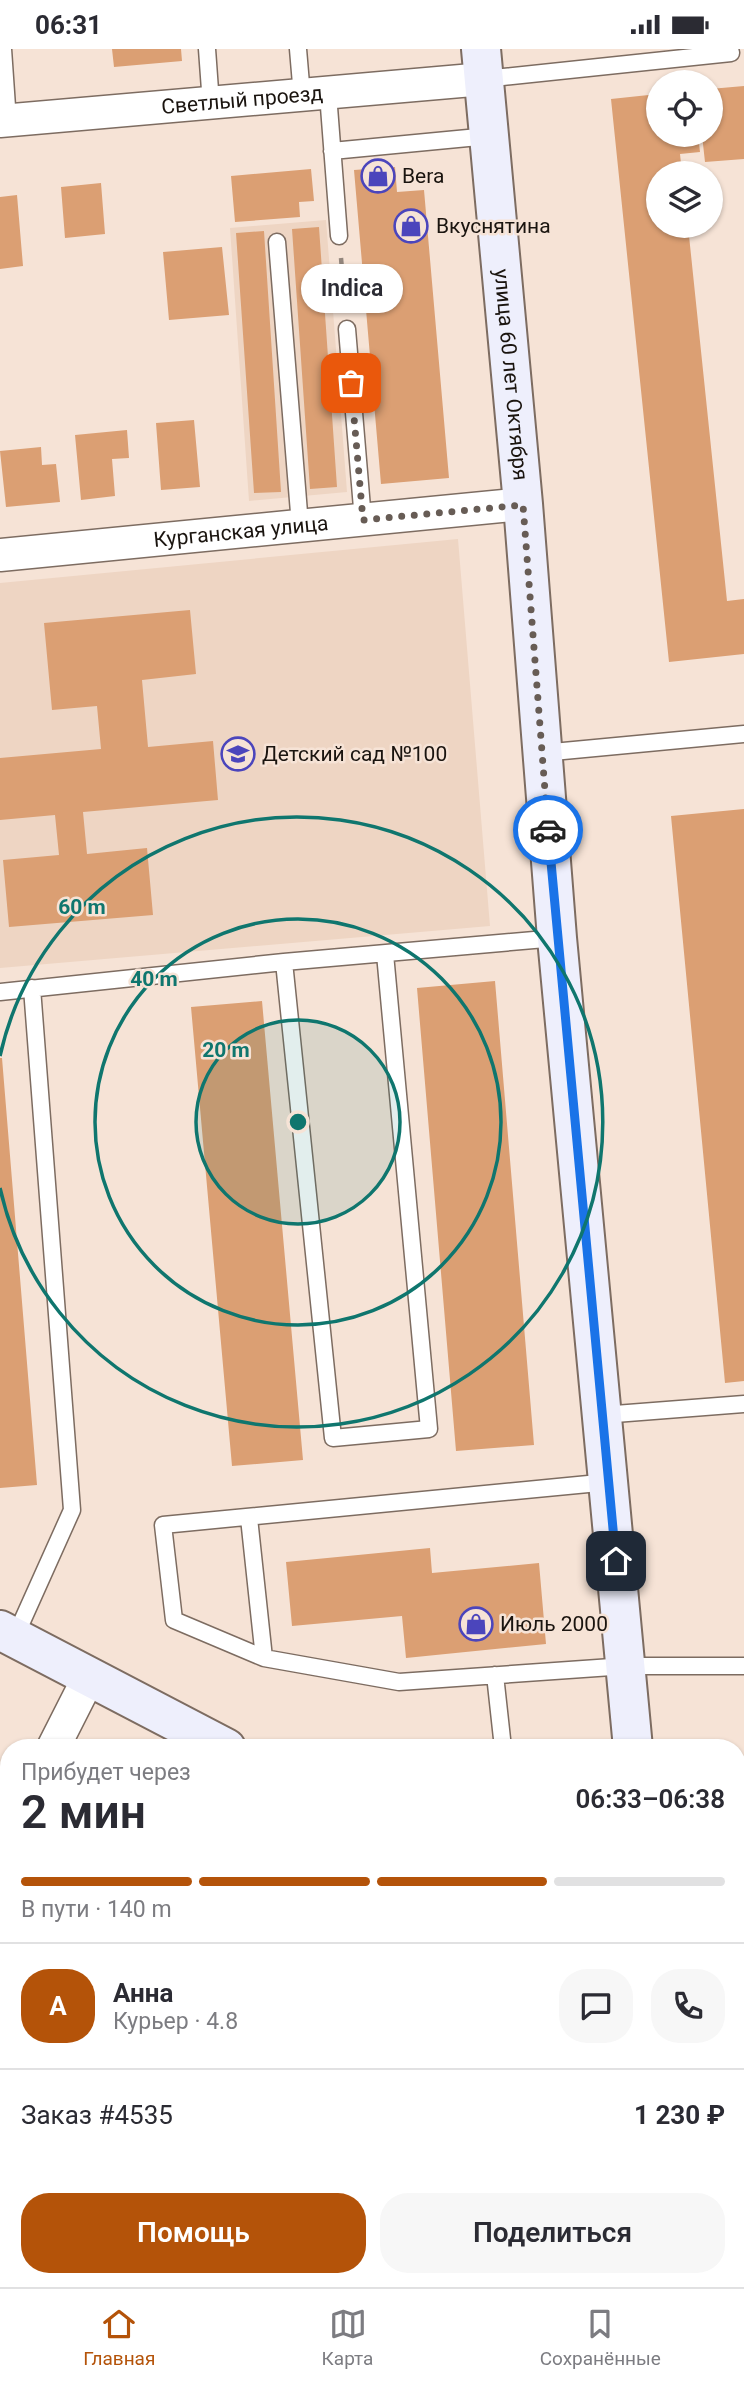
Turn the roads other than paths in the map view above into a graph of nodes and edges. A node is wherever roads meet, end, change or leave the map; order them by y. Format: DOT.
graph roads {
  1 [pos="3,49"];
  2 [pos="207,49"];
  3 [pos="298,49"];
  4 [pos="730,49"];
  5 [pos="483,64"];
  6 [pos="315,95"];
  7 [pos="211,104"];
  8 [pos="4,121"];
  9 [pos="489,137"];
  10 [pos="332,151"];
  11 [pos="340,236"];
  12 [pos="277,242"];
  13 [pos="347,329"];
  14 [pos="523,505"];
  15 [pos="363,520"];
  16 [pos="300,524"];
  17 [pos="0,555"];
  18 [pos="744,734"];
  19 [pos="542,753"];
  20 [pos="557,938"];
  21 [pos="385,954"];
  22 [pos="284,962"];
  23 [pos="32,988"];
  24 [pos="0,992"];
  25 [pos="744,1404"];
  26 [pos="602,1415"];
  27 [pos="608,1482"];
  28 [pos="248,1518"];
  29 [pos="7,1633"];
  30 [pos="264,1658"];
  31 [pos="626,1666"];
  32 [pos="744,1666"];
  33 [pos="495,1675"];
  34 [pos="89,1677"];
  35 [pos="58,1739"];
  36 [pos="209,1739"];
  37 [pos="502,1739"];
  38 [pos="632,1739"];
  1 -- 8 [label="lane"];
  2 -- 7 [label="lane"];
  3 -- 6 [label="lane"];
  4 -- 5 [label="lane"];
  5 -- 6 [label="street, Светлый проезд"];
  5 -- 9 [label="main road, улица 60 лет Октября"];
  6 -- 7 [label="street, Светлый проезд"];
  6 -- 10 [label="lane"];
  7 -- 8 [label="street, Светлый проезд"];
  9 -- 10 [label="lane"];
  9 -- 14 [label="main road, улица 60 лет Октября"];
  10 -- 11 [label="lane"];
  12 -- 16 [label="lane"];
  13 -- 15 [label="lane"];
  14 -- 15 [label="street, Курганская улица"];
  14 -- 19 [label="main road, улица 60 лет Октября"];
  15 -- 16 [label="street, Курганская улица"];
  16 -- 17 [label="street, Курганская улица"];
  18 -- 19 [label="lane"];
  19 -- 20 [label="main road, улица 60 лет Октября"];
  20 -- 21 [label="lane"];
  20 -- 26 [label="main road, улица 60 лет Октября"];
  21 -- 22 [label="lane"];
  21 -- 22 [label="lane"];
  22 -- 23 [label="lane"];
  23 -- 24 [label="lane"];
  23 -- 29 [label="lane"];
  25 -- 26 [label="lane"];
  26 -- 27 [label="main road, улица 60 лет Октября"];
  27 -- 28 [label="lane"];
  27 -- 31 [label="main road, улица 60 лет Октября"];
  28 -- 30 [label="lane"];
  28 -- 30 [label="lane"];
  29 -- 34 [label="main road"];
  30 -- 33 [label="lane"];
  31 -- 32 [label="lane"];
  31 -- 33 [label="lane"];
  31 -- 38 [label="main road, улица 60 лет Октября"];
  33 -- 37 [label="lane"];
  34 -- 35 [label="street"];
  34 -- 36 [label="main road"];
}
